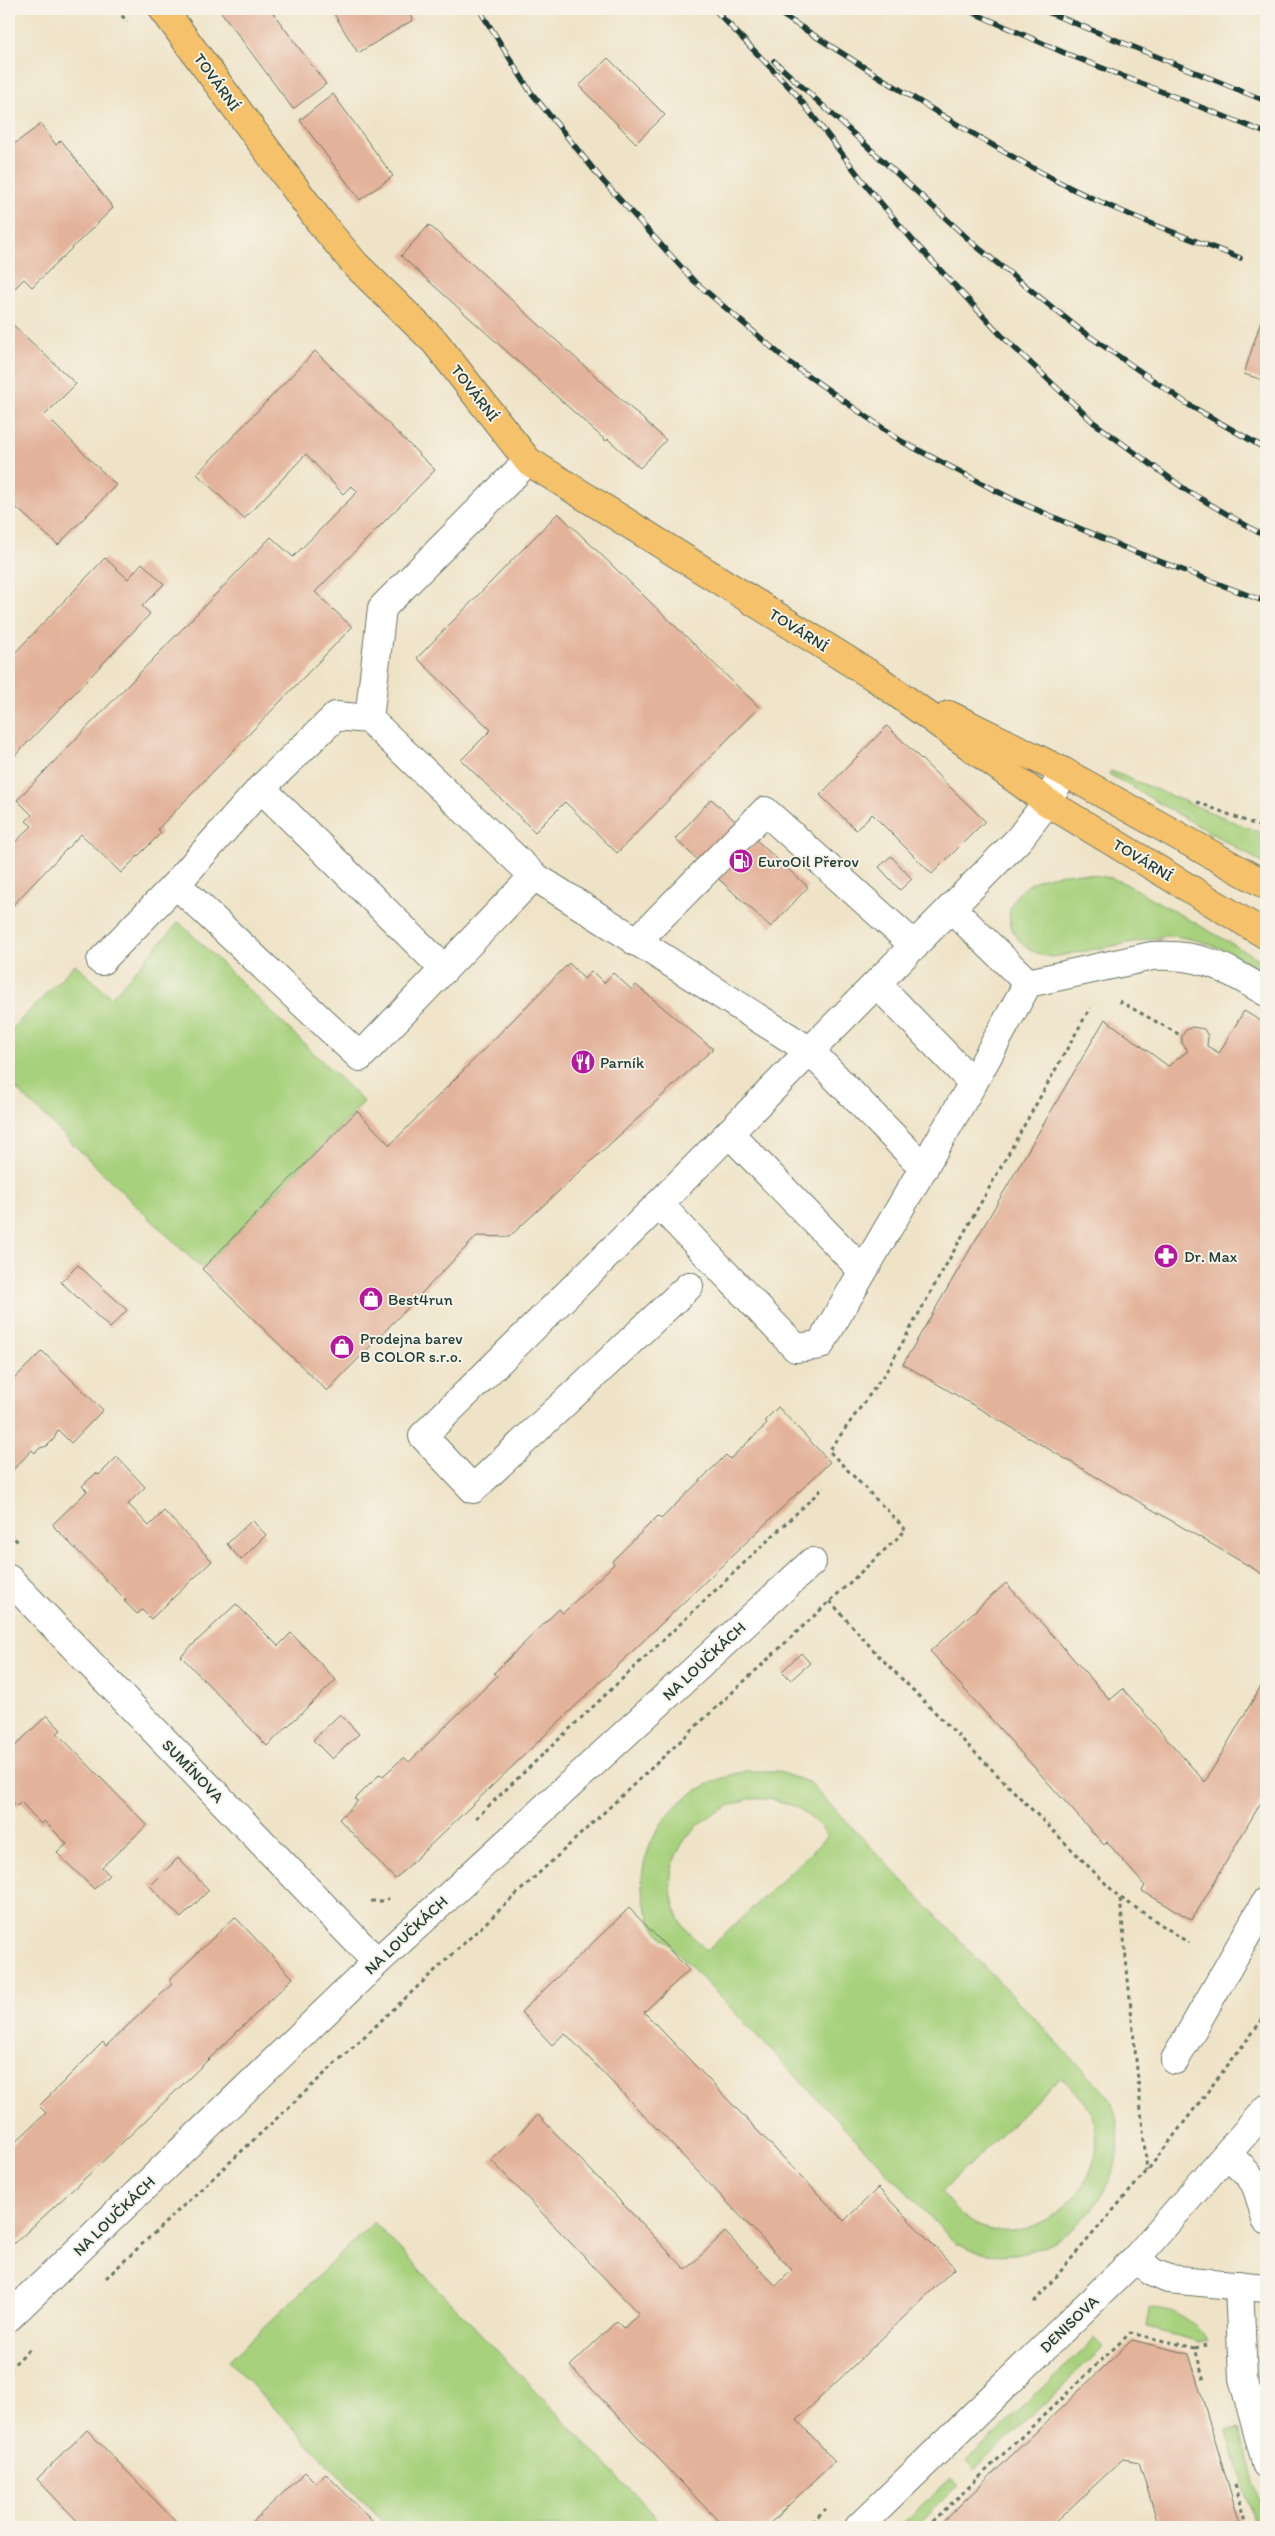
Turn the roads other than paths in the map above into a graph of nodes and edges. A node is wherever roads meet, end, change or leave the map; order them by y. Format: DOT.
graph roads {
  1 [pos="163,9"];
  2 [pos="528,461"];
  3 [pos="876,678"];
  4 [pos="369,719"];
  5 [pos="1064,772"];
  6 [pos="261,788"];
  7 [pos="1047,802"];
  8 [pos="534,876"];
  9 [pos="176,884"];
  10 [pos="1266,885"];
  11 [pos="952,908"];
  12 [pos="1266,935"];
  13 [pos="636,942"];
  14 [pos="915,946"];
  15 [pos="101,961"];
  16 [pos="444,969"];
  17 [pos="1028,983"];
  18 [pos="877,984"];
  19 [pos="1266,992"];
  20 [pos="810,1051"];
  21 [pos="973,1083"];
  22 [pos="729,1133"];
  23 [pos="924,1168"];
  24 [pos="659,1204"];
  25 [pos="862,1270"];
  26 [pos="689,1286"];
  27 [pos="812,1562"];
  28 [pos="9,1579"];
  29 [pos="1266,1901"];
  30 [pos="377,1962"];
  31 [pos="1175,2060"];
  32 [pos="1266,2109"];
  33 [pos="1228,2156"];
  34 [pos="1266,2220"];
  35 [pos="1136,2258"];
  36 [pos="1239,2285"];
  37 [pos="1266,2288"];
  38 [pos="9,2317"];
  39 [pos="1266,2463"];
  40 [pos="859,2527"];
  1 -- 2 [label="main road, TOVÁRNÍ"];
  2 -- 3 [label="main road, TOVÁRNÍ"];
  2 -- 4 [label="street"];
  3 -- 5 [label="main road, TOVÁRNÍ"];
  3 -- 7 [label="main road, TOVÁRNÍ"];
  4 -- 6 [label="street"];
  4 -- 8 [label="street"];
  5 -- 7 [label="street"];
  5 -- 10 [label="main road, TOVÁRNÍ"];
  6 -- 9 [label="street"];
  6 -- 16 [label="street"];
  7 -- 11 [label="street"];
  7 -- 12 [label="main road, TOVÁRNÍ"];
  8 -- 13 [label="street"];
  8 -- 16 [label="street"];
  9 -- 15 [label="street"];
  9 -- 16 [label="street"];
  11 -- 14 [label="street"];
  11 -- 17 [label="street"];
  13 -- 14 [label="street"];
  13 -- 20 [label="street"];
  14 -- 18 [label="street"];
  17 -- 19 [label="street"];
  17 -- 21 [label="street"];
  18 -- 20 [label="street"];
  18 -- 21 [label="street"];
  20 -- 22 [label="street"];
  20 -- 23 [label="street"];
  21 -- 23 [label="street"];
  22 -- 24 [label="street"];
  22 -- 25 [label="street"];
  23 -- 25 [label="street"];
  24 -- 25 [label="street"];
  24 -- 26 [label="street"];
  27 -- 30 [label="street, NA LOUČKÁCH"];
  28 -- 30 [label="street, SUMÍNOVA"];
  29 -- 31 [label="street"];
  30 -- 38 [label="street, NA LOUČKÁCH"];
  32 -- 33 [label="street, DENISOVA"];
  33 -- 34 [label="street"];
  33 -- 35 [label="street, DENISOVA"];
  35 -- 36 [label="street"];
  35 -- 40 [label="street, DENISOVA"];
  36 -- 37 [label="street"];
  36 -- 39 [label="street"];
}
